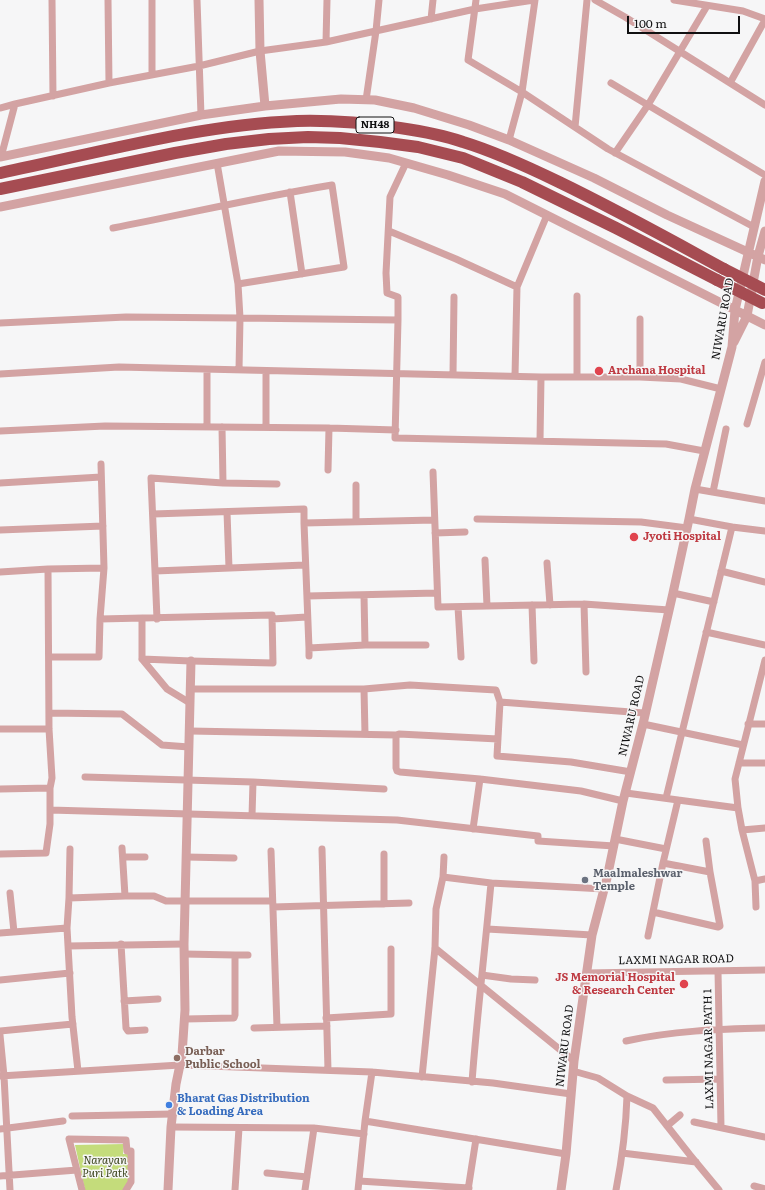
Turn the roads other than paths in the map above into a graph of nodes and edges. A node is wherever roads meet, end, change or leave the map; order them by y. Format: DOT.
graph roads {
  1 [pos="52,0"];
  2 [pos="108,0"];
  3 [pos="152,0"];
  4 [pos="197,0"];
  5 [pos="259,0"];
  6 [pos="327,0"];
  7 [pos="379,0"];
  8 [pos="433,0"];
  9 [pos="476,0"];
  10 [pos="535,0"];
  11 [pos="587,0"];
  12 [pos="595,0"];
  13 [pos="674,0"];
  14 [pos="707,6"];
  15 [pos="475,10"];
  16 [pos="431,19"];
  17 [pos="765,19"];
  18 [pos="376,31"];
  19 [pos="326,42"];
  20 [pos="260,51"];
  21 [pos="680,52"];
  22 [pos="199,66"];
  23 [pos="152,75"];
  24 [pos="611,82"];
  25 [pos="109,83"];
  26 [pos="730,83"];
  27 [pos="522,92"];
  28 [pos="53,96"];
  29 [pos="366,100"];
  30 [pos="15,104"];
  31 [pos="648,105"];
  32 [pos="765,105"];
  33 [pos="265,106"];
  34 [pos="0,108"];
  35 [pos="201,115"];
  36 [pos="575,127"];
  37 [pos="509,140"];
  38 [pos="615,153"];
  39 [pos="1,157"];
  40 [pos="217,163"];
  41 [pos="406,163"];
  42 [pos="0,173"];
  43 [pos="765,175"];
  44 [pos="765,181"];
  45 [pos="0,188"];
  46 [pos="290,192"];
  47 [pos="225,206"];
  48 [pos="0,208"];
  49 [pos="547,215"];
  50 [pos="754,227"];
  51 [pos="113,228"];
  52 [pos="389,231"];
  53 [pos="765,231"];
  54 [pos="748,251"];
  55 [pos="762,258"];
  56 [pos="302,274"];
  57 [pos="238,284"];
  58 [pos="517,287"];
  59 [pos="765,290"];
  60 [pos="577,296"];
  61 [pos="454,297"];
  62 [pos="764,304"];
  63 [pos="735,310"];
  64 [pos="747,316"];
  65 [pos="240,318"];
  66 [pos="640,319"];
  67 [pos="398,320"];
  68 [pos="0,323"];
  69 [pos="765,326"];
  70 [pos="732,347"];
  71 [pos="765,362"];
  72 [pos="207,370"];
  73 [pos="239,370"];
  74 [pos="266,371"];
  75 [pos="0,374"];
  76 [pos="397,374"];
  77 [pos="453,375"];
  78 [pos="515,376"];
  79 [pos="540,377"];
  80 [pos="577,377"];
  81 [pos="640,377"];
  82 [pos="721,389"];
  83 [pos="747,424"];
  84 [pos="207,427"];
  85 [pos="222,427"];
  86 [pos="266,427"];
  87 [pos="329,428"];
  88 [pos="726,429"];
  89 [pos="396,430"];
  90 [pos="0,431"];
  91 [pos="540,441"];
  92 [pos="704,451"];
  93 [pos="101,464"];
  94 [pos="328,470"];
  95 [pos="433,472"];
  96 [pos="101,477"];
  97 [pos="0,483"];
  98 [pos="223,483"];
  99 [pos="277,484"];
  100 [pos="356,485"];
  101 [pos="695,489"];
  102 [pos="713,492"];
  103 [pos="765,499"];
  104 [pos="227,512"];
  105 [pos="153,514"];
  106 [pos="477,519"];
  107 [pos="434,520"];
  108 [pos="356,522"];
  109 [pos="304,523"];
  110 [pos="688,524"];
  111 [pos="103,526"];
  112 [pos="732,527"];
  113 [pos="0,530"];
  114 [pos="765,531"];
  115 [pos="465,532"];
  116 [pos="435,533"];
  117 [pos="485,560"];
  118 [pos="547,562"];
  119 [pos="306,565"];
  120 [pos="104,568"];
  121 [pos="229,568"];
  122 [pos="48,569"];
  123 [pos="155,571"];
  124 [pos="0,572"];
  125 [pos="721,572"];
  126 [pos="765,582"];
  127 [pos="437,593"];
  128 [pos="673,593"];
  129 [pos="364,595"];
  130 [pos="307,596"];
  131 [pos="714,602"];
  132 [pos="550,604"];
  133 [pos="584,604"];
  134 [pos="532,605"];
  135 [pos="487,606"];
  136 [pos="458,607"];
  137 [pos="669,610"];
  138 [pos="307,617"];
  139 [pos="157,618"];
  140 [pos="100,619"];
  141 [pos="142,619"];
  142 [pos="272,619"];
  143 [pos="706,632"];
  144 [pos="365,645"];
  145 [pos="426,645"];
  146 [pos="765,645"];
  147 [pos="309,648"];
  148 [pos="309,656"];
  149 [pos="49,657"];
  150 [pos="461,657"];
  151 [pos="142,659"];
  152 [pos="765,660"];
  153 [pos="192,661"];
  154 [pos="534,661"];
  155 [pos="586,672"];
  156 [pos="190,689"];
  157 [pos="364,689"];
  158 [pos="500,702"];
  159 [pos="190,703"];
  160 [pos="49,713"];
  161 [pos="644,713"];
  162 [pos="643,724"];
  163 [pos="748,724"];
  164 [pos="765,724"];
  165 [pos="0,729"];
  166 [pos="49,729"];
  167 [pos="190,731"];
  168 [pos="681,731"];
  169 [pos="365,734"];
  170 [pos="396,735"];
  171 [pos="498,739"];
  172 [pos="743,745"];
  173 [pos="189,747"];
  174 [pos="739,763"];
  175 [pos="765,763"];
  176 [pos="631,772"];
  177 [pos="85,777"];
  178 [pos="480,779"];
  179 [pos="188,781"];
  180 [pos="253,782"];
  181 [pos="50,788"];
  182 [pos="0,789"];
  183 [pos="384,789"];
  184 [pos="625,797"];
  185 [pos="666,798"];
  186 [pos="678,800"];
  187 [pos="738,808"];
  188 [pos="50,810"];
  189 [pos="188,814"];
  190 [pos="252,816"];
  191 [pos="765,828"];
  192 [pos="473,829"];
  193 [pos="742,830"];
  194 [pos="706,841"];
  195 [pos="615,842"];
  196 [pos="122,848"];
  197 [pos="70,849"];
  198 [pos="322,849"];
  199 [pos="666,849"];
  200 [pos="271,851"];
  201 [pos="0,854"];
  202 [pos="384,854"];
  203 [pos="122,857"];
  204 [pos="145,857"];
  205 [pos="186,857"];
  206 [pos="444,857"];
  207 [pos="234,858"];
  208 [pos="663,864"];
  209 [pos="710,872"];
  210 [pos="443,877"];
  211 [pos="765,879"];
  212 [pos="754,881"];
  213 [pos="491,883"];
  214 [pos="604,888"];
  215 [pos="10,893"];
  216 [pos="125,896"];
  217 [pos="69,898"];
  218 [pos="185,901"];
  219 [pos="409,903"];
  220 [pos="273,904"];
  221 [pos="384,904"];
  222 [pos="324,906"];
  223 [pos="756,908"];
  224 [pos="653,912"];
  225 [pos="67,928"];
  226 [pos="487,929"];
  227 [pos="14,932"];
  228 [pos="0,933"];
  229 [pos="592,935"];
  230 [pos="648,936"];
  231 [pos="121,944"];
  232 [pos="184,944"];
  233 [pos="68,946"];
  234 [pos="435,948"];
  235 [pos="392,949"];
  236 [pos="184,954"];
  237 [pos="234,955"];
  238 [pos="248,955"];
  239 [pos="765,970"];
  240 [pos="718,971"];
  241 [pos="70,972"];
  242 [pos="586,973"];
  243 [pos="482,975"];
  244 [pos="0,980"];
  245 [pos="535,980"];
  246 [pos="481,985"];
  247 [pos="158,999"];
  248 [pos="124,1002"];
  249 [pos="326,1018"];
  250 [pos="185,1019"];
  251 [pos="73,1024"];
  252 [pos="327,1026"];
  253 [pos="277,1027"];
  254 [pos="254,1028"];
  255 [pos="765,1028"];
  256 [pos="719,1029"];
  257 [pos="144,1030"];
  258 [pos="0,1031"];
  259 [pos="0,1035"];
  260 [pos="626,1041"];
  261 [pos="574,1060"];
  262 [pos="180,1065"];
  263 [pos="328,1070"];
  264 [pos="78,1071"];
  265 [pos="573,1071"];
  266 [pos="372,1072"];
  267 [pos="2,1076"];
  268 [pos="422,1077"];
  269 [pos="720,1079"];
  270 [pos="666,1080"];
  271 [pos="472,1082"];
  272 [pos="571,1094"];
  273 [pos="627,1096"];
  274 [pos="173,1114"];
  275 [pos="680,1114"];
  276 [pos="72,1116"];
  277 [pos="63,1121"];
  278 [pos="365,1121"];
  279 [pos="694,1122"];
  280 [pos="667,1126"];
  281 [pos="171,1127"];
  282 [pos="720,1127"];
  283 [pos="239,1128"];
  284 [pos="314,1128"];
  285 [pos="3,1129"];
  286 [pos="364,1134"];
  287 [pos="765,1137"];
  288 [pos="476,1139"];
  289 [pos="622,1152"];
  290 [pos="566,1154"];
  291 [pos="696,1162"];
  292 [pos="77,1170"];
  293 [pos="267,1173"];
  294 [pos="9,1175"];
  295 [pos="0,1176"];
  296 [pos="307,1177"];
  297 [pos="359,1182"];
  298 [pos="754,1186"];
  299 [pos="468,1189"];
  300 [pos="765,1189"];
  301 [pos="10,1190"];
  302 [pos="82,1190"];
  303 [pos="126,1190"];
  304 [pos="168,1190"];
  305 [pos="235,1190"];
  306 [pos="305,1190"];
  307 [pos="358,1190"];
  308 [pos="560,1190"];
  309 [pos="616,1190"];
  310 [pos="719,1190"];
  1 -- 28 [label="street"];
  2 -- 25 [label="street"];
  3 -- 23 [label="street"];
  4 -- 22 [label="street"];
  5 -- 20 [label="street"];
  6 -- 19 [label="street"];
  7 -- 18 [label="street"];
  8 -- 16 [label="street"];
  9 -- 15 [label="street"];
  10 -- 15 [label="street"];
  10 -- 27 [label="street"];
  11 -- 36 [label="street"];
  12 -- 21 [label="street"];
  13 -- 14 [label="street"];
  14 -- 17 [label="street"];
  14 -- 21 [label="street"];
  15 -- 16 [label="street"];
  15 -- 27 [label="street"];
  16 -- 18 [label="street"];
  17 -- 26 [label="street"];
  18 -- 19 [label="street"];
  18 -- 29 [label="street"];
  19 -- 20 [label="street"];
  20 -- 22 [label="street"];
  20 -- 33 [label="street"];
  21 -- 26 [label="street"];
  21 -- 31 [label="street"];
  22 -- 23 [label="street"];
  22 -- 35 [label="street"];
  23 -- 25 [label="street"];
  24 -- 31 [label="street"];
  25 -- 28 [label="street"];
  26 -- 32 [label="street"];
  27 -- 36 [label="street"];
  27 -- 37 [label="street"];
  28 -- 30 [label="street"];
  29 -- 33 [label="street"];
  29 -- 37 [label="street"];
  30 -- 34 [label="street"];
  30 -- 39 [label="street"];
  31 -- 38 [label="street"];
  31 -- 43 [label="street"];
  33 -- 35 [label="street"];
  35 -- 39 [label="street"];
  36 -- 38 [label="street"];
  37 -- 54 [label="street"];
  38 -- 50 [label="street"];
  40 -- 41 [label="street"];
  40 -- 47 [label="street"];
  40 -- 48 [label="street"];
  41 -- 49 [label="street"];
  41 -- 52 [label="street"];
  42 -- 59 [label="highway, NH48, bridge"];
  44 -- 50 [label="street, NIWARU ROAD"];
  45 -- 62 [label="highway, NH48, bridge"];
  46 -- 47 [label="street"];
  46 -- 56 [label="street"];
  46 -- 56 [label="street"];
  47 -- 51 [label="street"];
  47 -- 57 [label="street"];
  49 -- 58 [label="street"];
  49 -- 63 [label="street"];
  50 -- 54 [label="street, NIWARU ROAD"];
  52 -- 58 [label="street"];
  52 -- 67 [label="street"];
  53 -- 55 [label="street"];
  54 -- 55 [label="street"];
  54 -- 63 [label="street, NIWARU ROAD"];
  55 -- 64 [label="street"];
  56 -- 57 [label="street"];
  57 -- 65 [label="street"];
  58 -- 78 [label="street"];
  60 -- 80 [label="street"];
  61 -- 77 [label="street"];
  63 -- 64 [label="street"];
  63 -- 70 [label="street, NIWARU ROAD"];
  64 -- 69 [label="street"];
  64 -- 70 [label="street"];
  65 -- 67 [label="street"];
  65 -- 68 [label="street"];
  65 -- 73 [label="street"];
  66 -- 81 [label="street"];
  67 -- 76 [label="street"];
  70 -- 82 [label="street, NIWARU ROAD"];
  71 -- 83 [label="street"];
  72 -- 73 [label="street"];
  72 -- 75 [label="street"];
  72 -- 84 [label="street"];
  73 -- 74 [label="street"];
  74 -- 76 [label="street"];
  74 -- 86 [label="street"];
  76 -- 77 [label="street"];
  76 -- 89 [label="street"];
  77 -- 78 [label="street"];
  78 -- 79 [label="street"];
  79 -- 80 [label="street"];
  79 -- 91 [label="street"];
  80 -- 81 [label="street"];
  81 -- 82 [label="street"];
  82 -- 92 [label="street, NIWARU ROAD"];
  84 -- 85 [label="street"];
  84 -- 90 [label="street"];
  85 -- 86 [label="street"];
  85 -- 98 [label="street"];
  86 -- 87 [label="street"];
  87 -- 89 [label="street"];
  87 -- 94 [label="street"];
  88 -- 102 [label="street"];
  89 -- 91 [label="street"];
  91 -- 92 [label="street"];
  92 -- 101 [label="street, NIWARU ROAD"];
  93 -- 96 [label="street"];
  95 -- 107 [label="street"];
  96 -- 97 [label="street"];
  96 -- 111 [label="street"];
  98 -- 99 [label="street"];
  98 -- 105 [label="street"];
  100 -- 108 [label="street"];
  101 -- 102 [label="street"];
  101 -- 110 [label="street, NIWARU ROAD"];
  102 -- 103 [label="street"];
  104 -- 105 [label="street"];
  104 -- 109 [label="street"];
  104 -- 121 [label="street"];
  105 -- 123 [label="street"];
  106 -- 110 [label="street"];
  107 -- 108 [label="street"];
  107 -- 116 [label="street"];
  108 -- 109 [label="street"];
  109 -- 119 [label="street"];
  110 -- 112 [label="street"];
  110 -- 128 [label="street, NIWARU ROAD"];
  111 -- 113 [label="street"];
  111 -- 120 [label="street"];
  112 -- 114 [label="street"];
  112 -- 125 [label="street"];
  115 -- 116 [label="street"];
  116 -- 127 [label="street"];
  117 -- 135 [label="street"];
  118 -- 132 [label="street"];
  119 -- 121 [label="street"];
  119 -- 130 [label="street"];
  120 -- 122 [label="street"];
  120 -- 140 [label="street"];
  121 -- 123 [label="street"];
  122 -- 124 [label="street"];
  122 -- 149 [label="street"];
  123 -- 139 [label="street"];
  125 -- 126 [label="street"];
  125 -- 131 [label="street"];
  127 -- 129 [label="street"];
  127 -- 136 [label="street"];
  128 -- 131 [label="street"];
  128 -- 137 [label="street, NIWARU ROAD"];
  129 -- 130 [label="street"];
  129 -- 144 [label="street"];
  130 -- 138 [label="street"];
  131 -- 143 [label="street"];
  132 -- 133 [label="street"];
  132 -- 134 [label="street"];
  133 -- 137 [label="street"];
  133 -- 155 [label="street"];
  134 -- 135 [label="street"];
  134 -- 154 [label="street"];
  135 -- 136 [label="street"];
  136 -- 150 [label="street"];
  137 -- 161 [label="street, NIWARU ROAD"];
  138 -- 142 [label="street"];
  138 -- 147 [label="street"];
  139 -- 141 [label="street"];
  139 -- 142 [label="street"];
  140 -- 141 [label="street"];
  140 -- 149 [label="street"];
  141 -- 151 [label="street"];
  142 -- 153 [label="street"];
  143 -- 146 [label="street"];
  143 -- 168 [label="street"];
  144 -- 145 [label="street"];
  144 -- 147 [label="street"];
  147 -- 148 [label="street"];
  149 -- 160 [label="street"];
  151 -- 153 [label="street"];
  151 -- 159 [label="street"];
  152 -- 163 [label="street"];
  153 -- 156 [label="street"];
  156 -- 157 [label="street"];
  156 -- 159 [label="street"];
  157 -- 158 [label="street"];
  157 -- 169 [label="street"];
  158 -- 161 [label="street"];
  158 -- 171 [label="street"];
  159 -- 167 [label="street"];
  160 -- 166 [label="street"];
  160 -- 173 [label="street"];
  161 -- 162 [label="street, NIWARU ROAD"];
  162 -- 168 [label="street"];
  162 -- 176 [label="street, NIWARU ROAD"];
  163 -- 164 [label="street"];
  163 -- 172 [label="street"];
  165 -- 166 [label="street"];
  166 -- 181 [label="street"];
  167 -- 169 [label="street"];
  167 -- 173 [label="street"];
  168 -- 172 [label="street"];
  168 -- 185 [label="street"];
  169 -- 170 [label="street"];
  170 -- 171 [label="street"];
  170 -- 178 [label="street"];
  171 -- 176 [label="street"];
  172 -- 174 [label="street"];
  173 -- 179 [label="street"];
  174 -- 175 [label="street"];
  174 -- 187 [label="street"];
  176 -- 184 [label="street, NIWARU ROAD"];
  177 -- 179 [label="street"];
  178 -- 184 [label="street"];
  178 -- 192 [label="street"];
  179 -- 180 [label="street"];
  179 -- 189 [label="street"];
  180 -- 183 [label="street"];
  180 -- 190 [label="street"];
  181 -- 182 [label="street"];
  181 -- 188 [label="street"];
  184 -- 185 [label="street"];
  184 -- 195 [label="street, NIWARU ROAD"];
  185 -- 186 [label="street"];
  186 -- 187 [label="street"];
  186 -- 199 [label="street"];
  187 -- 193 [label="street"];
  188 -- 189 [label="street"];
  188 -- 201 [label="street"];
  189 -- 190 [label="street"];
  189 -- 205 [label="street"];
  190 -- 192 [label="street"];
  191 -- 193 [label="street"];
  192 -- 195 [label="street"];
  193 -- 212 [label="street"];
  194 -- 209 [label="street"];
  195 -- 199 [label="street"];
  195 -- 214 [label="street, NIWARU ROAD"];
  196 -- 203 [label="street"];
  197 -- 217 [label="street"];
  198 -- 222 [label="street"];
  199 -- 208 [label="street"];
  200 -- 220 [label="street"];
  202 -- 221 [label="street"];
  203 -- 204 [label="street"];
  203 -- 216 [label="street"];
  205 -- 207 [label="street"];
  205 -- 218 [label="street"];
  206 -- 210 [label="street"];
  208 -- 209 [label="street"];
  208 -- 224 [label="street"];
  209 -- 224 [label="street"];
  210 -- 213 [label="street"];
  210 -- 234 [label="street"];
  211 -- 212 [label="street"];
  212 -- 223 [label="street"];
  213 -- 214 [label="street"];
  213 -- 226 [label="street"];
  214 -- 229 [label="street, NIWARU ROAD"];
  215 -- 227 [label="street"];
  216 -- 217 [label="street"];
  216 -- 218 [label="street"];
  217 -- 225 [label="street"];
  218 -- 220 [label="street"];
  218 -- 232 [label="street"];
  219 -- 221 [label="street"];
  220 -- 222 [label="street"];
  220 -- 253 [label="street"];
  221 -- 222 [label="street"];
  222 -- 249 [label="street"];
  224 -- 230 [label="street"];
  225 -- 227 [label="street"];
  225 -- 233 [label="street"];
  226 -- 229 [label="street"];
  226 -- 243 [label="street"];
  227 -- 228 [label="street"];
  229 -- 242 [label="street, NIWARU ROAD"];
  231 -- 232 [label="street"];
  231 -- 233 [label="street"];
  231 -- 248 [label="street"];
  232 -- 236 [label="street"];
  233 -- 241 [label="street"];
  234 -- 246 [label="street"];
  234 -- 268 [label="street"];
  235 -- 249 [label="street"];
  236 -- 237 [label="street"];
  236 -- 250 [label="street"];
  237 -- 238 [label="street"];
  237 -- 250 [label="street"];
  239 -- 240 [label="street, LAXMI NAGAR ROAD"];
  240 -- 242 [label="street, LAXMI NAGAR ROAD"];
  240 -- 256 [label="street, LAXMI NAGAR PATH 1"];
  241 -- 244 [label="street"];
  241 -- 251 [label="street"];
  242 -- 261 [label="street, NIWARU ROAD"];
  243 -- 245 [label="street"];
  243 -- 246 [label="street"];
  246 -- 261 [label="street"];
  246 -- 271 [label="street"];
  247 -- 248 [label="street"];
  248 -- 257 [label="street"];
  249 -- 252 [label="street"];
  250 -- 262 [label="street"];
  251 -- 258 [label="street"];
  251 -- 264 [label="street"];
  252 -- 253 [label="street"];
  252 -- 263 [label="street"];
  253 -- 254 [label="street"];
  255 -- 256 [label="street"];
  256 -- 260 [label="street"];
  256 -- 269 [label="street, LAXMI NAGAR PATH 1"];
  259 -- 267 [label="street"];
  261 -- 265 [label="street, NIWARU ROAD"];
  262 -- 263 [label="street"];
  262 -- 264 [label="street"];
  262 -- 274 [label="street"];
  263 -- 266 [label="street"];
  264 -- 267 [label="street"];
  265 -- 272 [label="street, NIWARU ROAD"];
  265 -- 273 [label="street"];
  266 -- 268 [label="street"];
  266 -- 278 [label="street"];
  267 -- 285 [label="street"];
  268 -- 271 [label="street"];
  269 -- 270 [label="street"];
  269 -- 282 [label="street, LAXMI NAGAR PATH 1"];
  271 -- 272 [label="street"];
  272 -- 290 [label="street, NIWARU ROAD"];
  273 -- 280 [label="street"];
  273 -- 289 [label="street"];
  274 -- 276 [label="street"];
  274 -- 281 [label="street"];
  275 -- 280 [label="street"];
  277 -- 285 [label="street"];
  278 -- 286 [label="street"];
  278 -- 288 [label="street"];
  279 -- 282 [label="street"];
  280 -- 291 [label="street"];
  281 -- 283 [label="street"];
  281 -- 304 [label="street"];
  282 -- 287 [label="street"];
  283 -- 284 [label="street"];
  283 -- 305 [label="street"];
  284 -- 286 [label="street"];
  284 -- 296 [label="street"];
  285 -- 294 [label="street"];
  286 -- 297 [label="street"];
  288 -- 290 [label="street"];
  288 -- 299 [label="street"];
  289 -- 291 [label="street"];
  289 -- 309 [label="street"];
  290 -- 308 [label="street, NIWARU ROAD"];
  291 -- 310 [label="street"];
  292 -- 294 [label="street"];
  292 -- 302 [label="street"];
  292 -- 303 [label="street"];
  293 -- 296 [label="street"];
  294 -- 295 [label="street"];
  294 -- 301 [label="street"];
  296 -- 306 [label="street"];
  297 -- 299 [label="street"];
  297 -- 307 [label="street"];
  298 -- 300 [label="street"];
}
